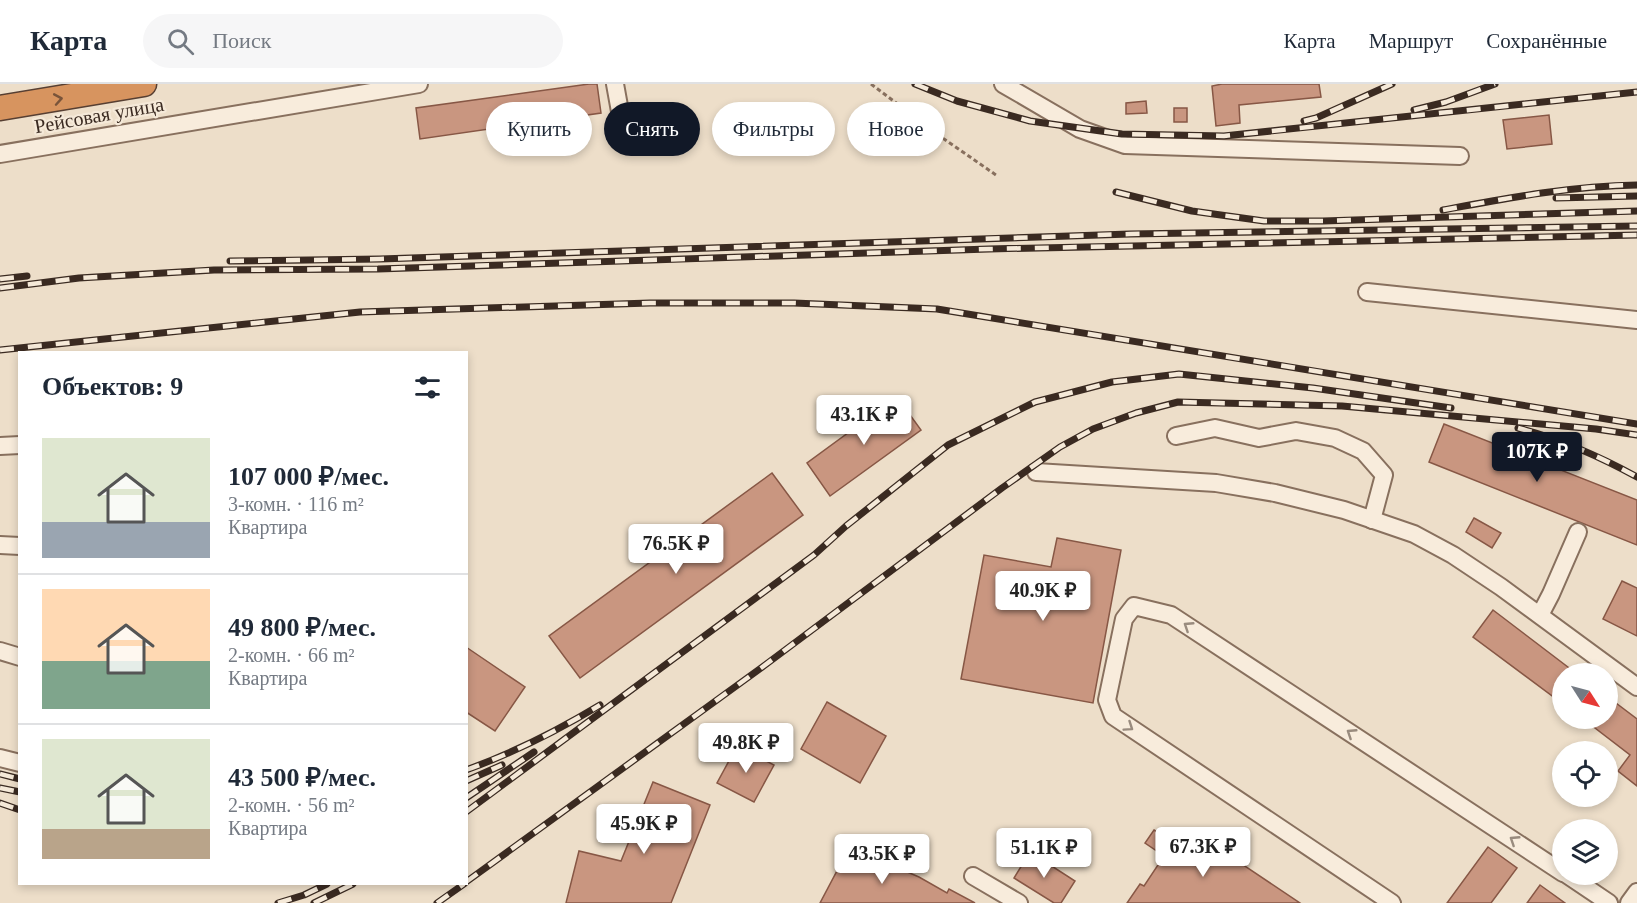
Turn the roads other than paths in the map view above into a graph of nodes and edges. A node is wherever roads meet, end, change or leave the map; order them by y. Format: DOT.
graph roads {
  1 [pos="144,84"];
  2 [pos="419,84"];
  3 [pos="615,84"];
  4 [pos="1014,87"];
  5 [pos="619,102"];
  6 [pos="0,108"];
  7 [pos="0,154"];
  8 [pos="1460,156"];
  9 [pos="1367,292"];
  10 [pos="1637,320"];
  11 [pos="1176,436"];
  12 [pos="18,445"];
  13 [pos="0,446"];
  14 [pos="1035,472"];
  15 [pos="1372,519"];
  16 [pos="1578,532"];
  17 [pos="0,545"];
  18 [pos="18,546"];
  19 [pos="1540,615"];
  20 [pos="0,651"];
  21 [pos="18,656"];
  22 [pos="1637,687"];
  23 [pos="0,758"];
  24 [pos="18,763"];
  25 [pos="1552,866"];
  26 [pos="973,876"];
  27 [pos="1581,885"];
  28 [pos="1637,892"];
  29 [pos="1019,903"];
  30 [pos="1392,903"];
  31 [pos="1609,903"];
  32 [pos="1629,903"];
  6 -- 1 [label="highway, one-way"];
  2 -- 7 [label="street, Рейсовая улица"];
  3 -- 5 [label="street"];
  4 -- 8 [label="street"];
  9 -- 10 [label="street"];
  11 -- 15 [label="street"];
  12 -- 13 [label="street"];
  14 -- 15 [label="street"];
  15 -- 19 [label="street"];
  16 -- 19 [label="street"];
  17 -- 18 [label="street"];
  19 -- 22 [label="street"];
  20 -- 21 [label="street"];
  23 -- 24 [label="street"];
  25 -- 30 [label="street, one-way"];
  26 -- 29 [label="street"];
  27 -- 31 [label="street"];
  28 -- 32 [label="street"];
}
